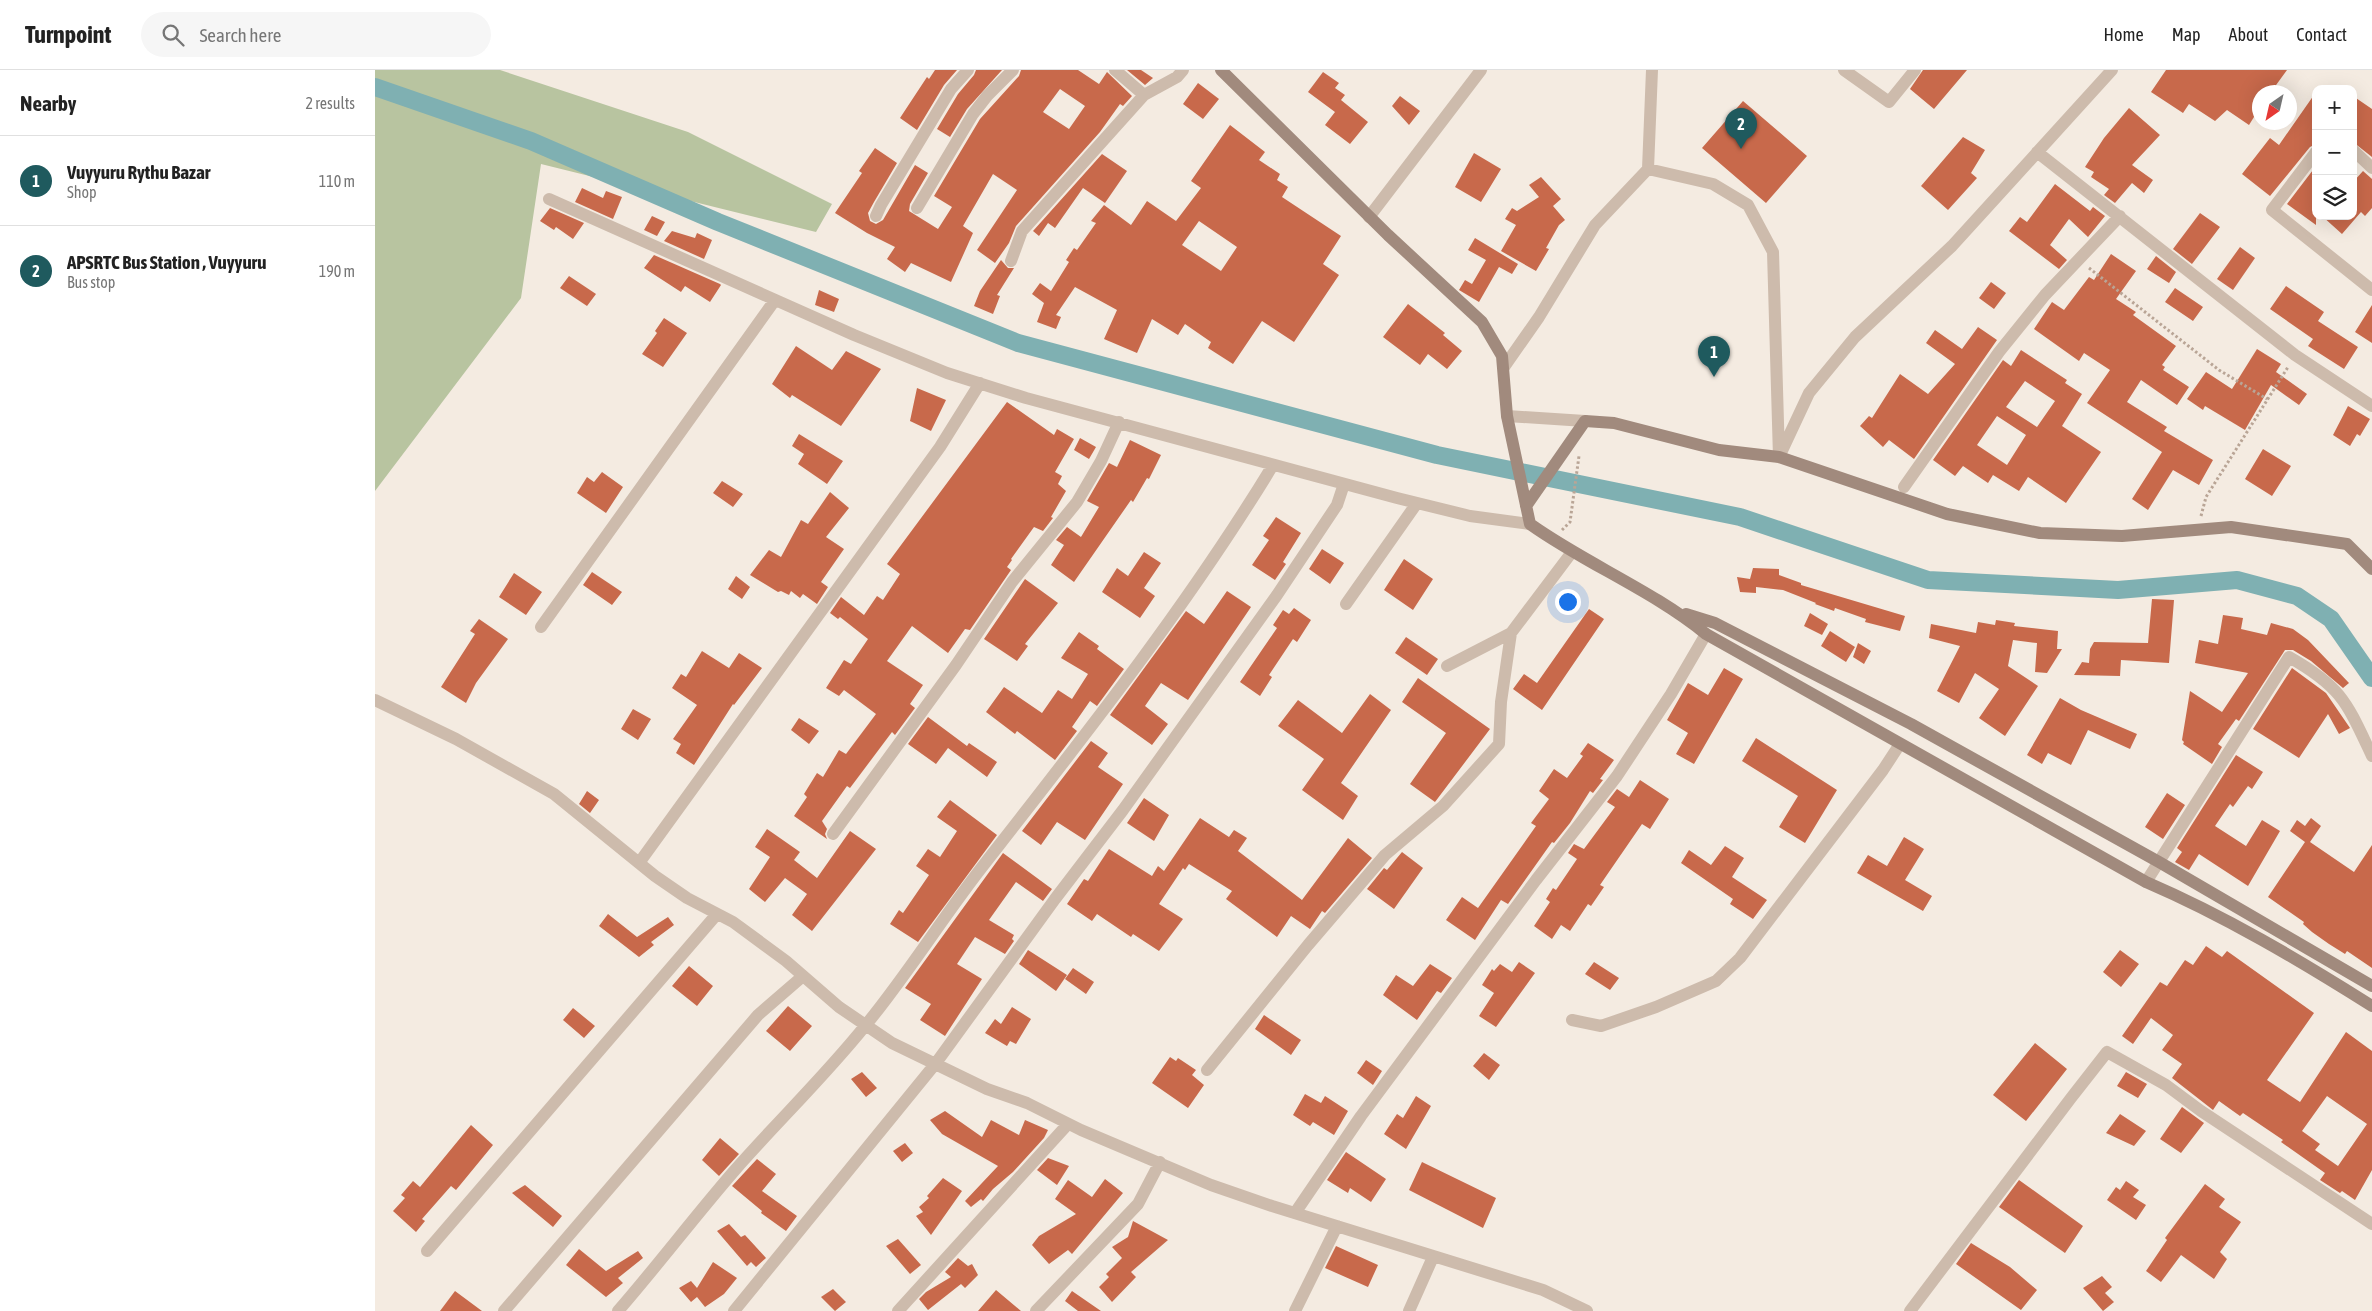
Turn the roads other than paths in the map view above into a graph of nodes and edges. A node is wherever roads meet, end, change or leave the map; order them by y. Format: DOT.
graph roads {
  1 [pos="968,70"];
  2 [pos="1013,70"];
  3 [pos="1115,70"];
  4 [pos="1183,70"];
  5 [pos="1221,70"];
  6 [pos="1481,70"];
  7 [pos="1651,70"];
  8 [pos="1844,70"];
  9 [pos="1915,70"];
  10 [pos="2115,73"];
  11 [pos="1143,95"];
  12 [pos="2037,152"];
  13 [pos="2357,154"];
  14 [pos="2312,157"];
  15 [pos="2372,168"];
  16 [pos="1648,169"];
  17 [pos="549,199"];
  18 [pos="917,208"];
  19 [pos="876,216"];
  20 [pos="2121,216"];
  21 [pos="1369,217"];
  22 [pos="1011,261"];
  23 [pos="2372,290"];
  24 [pos="775,300"];
  25 [pos="1504,368"];
  26 [pos="980,383"];
  27 [pos="2372,406"];
  28 [pos="1507,416"];
  29 [pos="1585,421"];
  30 [pos="1119,422"];
  31 [pos="1779,457"];
  32 [pos="1273,465"];
  33 [pos="1344,484"];
  34 [pos="1903,487"];
  35 [pos="1417,503"];
  36 [pos="1527,506"];
  37 [pos="1530,524"];
  38 [pos="1572,552"];
  39 [pos="2372,568"];
  40 [pos="1346,604"];
  41 [pos="1679,612"];
  42 [pos="541,627"];
  43 [pos="1511,633"];
  44 [pos="1706,634"];
  45 [pos="1447,666"];
  46 [pos="375,700"];
  47 [pos="1900,744"];
  48 [pos="2372,756"];
  49 [pos="833,834"];
  50 [pos="2159,862"];
  51 [pos="639,863"];
  52 [pos="2146,882"];
  53 [pos="717,914"];
  54 [pos="803,976"];
  55 [pos="2372,986"];
  56 [pos="2372,1006"];
  57 [pos="1572,1020"];
  58 [pos="866,1025"];
  59 [pos="936,1064"];
  60 [pos="1207,1070"];
  61 [pos="1069,1124"];
  62 [pos="1160,1162"];
  63 [pos="1295,1213"];
  64 [pos="2372,1224"];
  65 [pos="1337,1226"];
  66 [pos="427,1251"];
  67 [pos="1433,1257"];
  68 [pos="504,1311"];
  69 [pos="618,1311"];
  70 [pos="734,1311"];
  71 [pos="897,1311"];
  72 [pos="1037,1311"];
  73 [pos="1295,1311"];
  74 [pos="1409,1311"];
  75 [pos="1587,1311"];
  76 [pos="1911,1311"];
  1 -- 19 [label="street"];
  2 -- 18 [label="street"];
  3 -- 11 [label="street"];
  4 -- 11 [label="street"];
  5 -- 21 [label="main road"];
  6 -- 21 [label="street"];
  7 -- 16 [label="street"];
  8 -- 9 [label="street"];
  10 -- 12 [label="street"];
  11 -- 22 [label="street"];
  12 -- 20 [label="street"];
  12 -- 31 [label="street"];
  13 -- 15 [label="street"];
  14 -- 23 [label="street"];
  16 -- 25 [label="street"];
  16 -- 31 [label="street"];
  17 -- 24 [label="street"];
  20 -- 27 [label="street"];
  20 -- 34 [label="street"];
  21 -- 25 [label="main road"];
  24 -- 26 [label="street"];
  24 -- 42 [label="street"];
  25 -- 28 [label="main road"];
  26 -- 30 [label="street"];
  26 -- 51 [label="street"];
  28 -- 29 [label="street"];
  28 -- 36 [label="main road"];
  29 -- 31 [label="main road"];
  29 -- 36 [label="main road"];
  30 -- 32 [label="street"];
  30 -- 49 [label="street"];
  31 -- 39 [label="main road"];
  32 -- 33 [label="street"];
  32 -- 58 [label="street"];
  33 -- 35 [label="street"];
  33 -- 59 [label="street"];
  35 -- 37 [label="street"];
  35 -- 40 [label="street"];
  36 -- 37 [label="main road"];
  37 -- 38 [label="main road"];
  38 -- 41 [label="main road"];
  38 -- 43 [label="street"];
  41 -- 44 [label="main road"];
  41 -- 50 [label="main road"];
  43 -- 45 [label="street"];
  43 -- 60 [label="street"];
  44 -- 47 [label="main road"];
  44 -- 63 [label="street"];
  46 -- 51 [label="street"];
  47 -- 52 [label="main road"];
  47 -- 57 [label="street"];
  48 -- 50 [label="street"];
  50 -- 52 [label="street"];
  50 -- 55 [label="main road"];
  51 -- 53 [label="street"];
  52 -- 56 [label="main road"];
  53 -- 54 [label="street"];
  53 -- 66 [label="street"];
  54 -- 58 [label="street"];
  54 -- 68 [label="street"];
  58 -- 59 [label="street"];
  58 -- 69 [label="street"];
  59 -- 61 [label="street"];
  59 -- 70 [label="street"];
  61 -- 62 [label="street"];
  61 -- 71 [label="street"];
  62 -- 63 [label="street"];
  62 -- 72 [label="street"];
  63 -- 65 [label="street"];
  64 -- 76 [label="street"];
  65 -- 67 [label="street"];
  65 -- 73 [label="street"];
  67 -- 74 [label="street"];
  67 -- 75 [label="street"];
}
